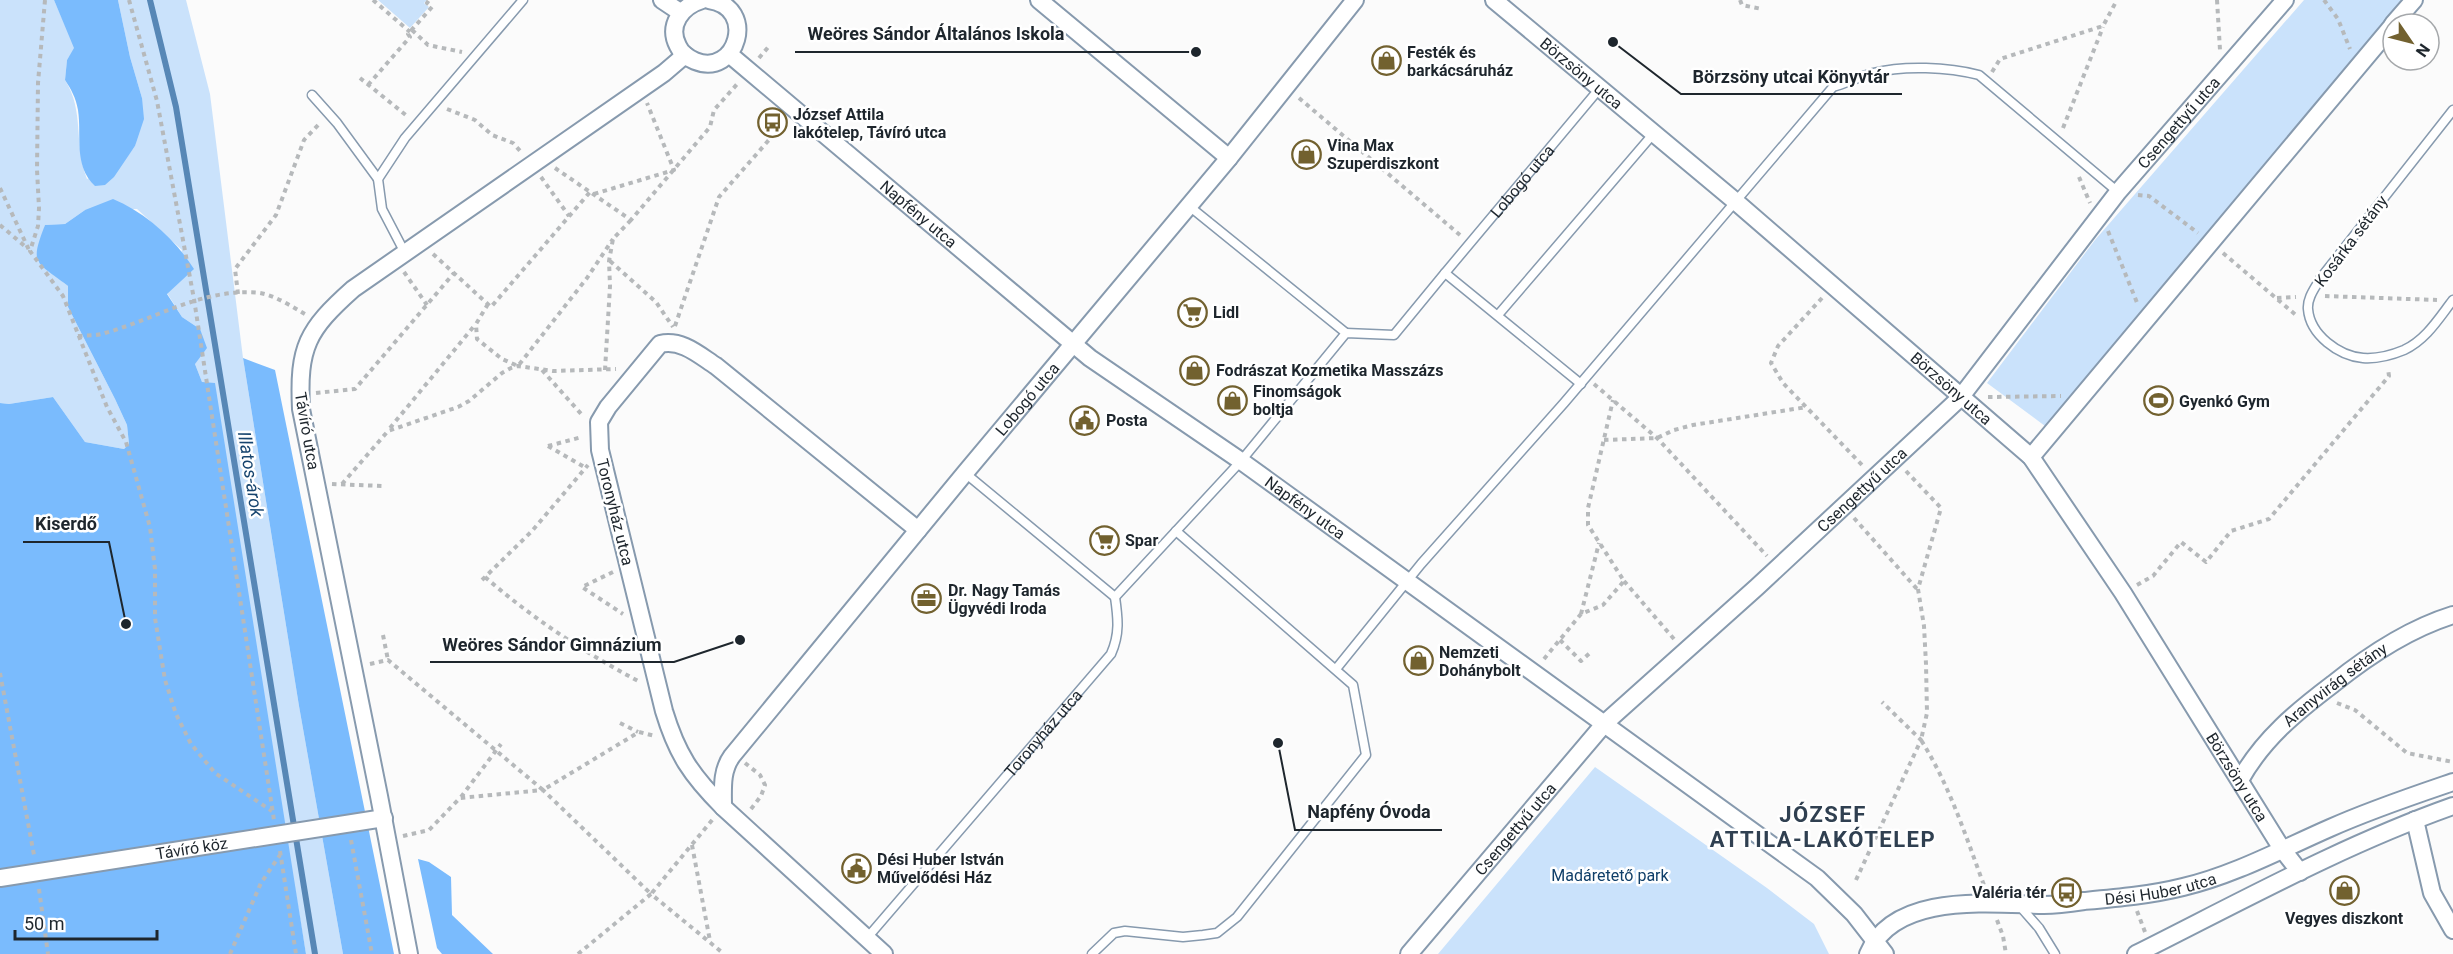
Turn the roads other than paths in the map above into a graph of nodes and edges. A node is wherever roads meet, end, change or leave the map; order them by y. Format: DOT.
graph roads {
  1 [pos="524,0"];
  2 [pos="662,0"];
  3 [pos="702,0"];
  4 [pos="1039,0"];
  5 [pos="1355,0"];
  6 [pos="1494,0"];
  7 [pos="2285,0"];
  8 [pos="2414,0"];
  9 [pos="717,1"];
  10 [pos="680,12"];
  11 [pos="2404,12"];
  12 [pos="2381,38"];
  13 [pos="729,54"];
  14 [pos="685,55"];
  15 [pos="1600,88"];
  16 [pos="312,95"];
  17 [pos="2453,110"];
  18 [pos="1654,134"];
  19 [pos="1229,158"];
  20 [pos="378,179"];
  21 [pos="2120,189"];
  22 [pos="1735,201"];
  23 [pos="1189,206"];
  24 [pos="400,256"];
  25 [pos="1445,273"];
  26 [pos="2453,300"];
  27 [pos="1498,315"];
  28 [pos="1346,333"];
  29 [pos="1073,344"];
  30 [pos="1583,381"];
  31 [pos="1960,398"];
  32 [pos="2031,457"];
  33 [pos="1241,461"];
  34 [pos="965,472"];
  35 [pos="918,530"];
  36 [pos="1176,531"];
  37 [pos="1407,580"];
  38 [pos="1115,597"];
  39 [pos="2453,615"];
  40 [pos="1336,669"];
  41 [pos="1605,723"];
  42 [pos="2240,780"];
  43 [pos="2453,782"];
  44 [pos="2453,806"];
  45 [pos="723,807"];
  46 [pos="384,818"];
  47 [pos="2415,820"];
  48 [pos="2282,849"];
  49 [pos="2300,872"];
  50 [pos="0,878"];
  51 [pos="2017,903"];
  52 [pos="2453,930"];
  53 [pos="867,938"];
  54 [pos="1871,947"];
  55 [pos="2147,952"];
  56 [pos="409,954"];
  57 [pos="884,954"];
  58 [pos="1092,954"];
  59 [pos="1409,954"];
  60 [pos="1885,954"];
  61 [pos="2055,954"];
  1 -- 20 [label="lane"];
  2 -- 10 [label="street"];
  3 -- 10 [label="street"];
  4 -- 19 [label="street"];
  5 -- 19 [label="street, Lobogó utca"];
  6 -- 15 [label="street, Börzsöny utca"];
  7 -- 21 [label="street, Csengettyű utca"];
  8 -- 11 [label="street"];
  9 -- 13 [label="street"];
  10 -- 14 [label="street"];
  12 -- 32 [label="street"];
  13 -- 14 [label="street"];
  13 -- 29 [label="street, Napfény utca"];
  14 -- 24 [label="street, Távíró utca"];
  15 -- 18 [label="street, Börzsöny utca"];
  15 -- 25 [label="lane, Lobogó utca"];
  16 -- 20 [label="lane"];
  17 -- 26 [label="lane, Kosárka sétány"];
  18 -- 22 [label="street, Börzsöny utca"];
  18 -- 27 [label="lane"];
  19 -- 23 [label="street, Lobogó utca"];
  20 -- 24 [label="lane"];
  21 -- 22 [label="lane"];
  21 -- 31 [label="street, Csengettyű utca"];
  22 -- 30 [label="lane"];
  22 -- 31 [label="street, Börzsöny utca"];
  23 -- 28 [label="lane"];
  23 -- 29 [label="street, Lobogó utca"];
  24 -- 46 [label="street, Távíró utca"];
  25 -- 27 [label="lane"];
  25 -- 28 [label="lane, Lobogó utca"];
  27 -- 30 [label="lane"];
  28 -- 33 [label="lane"];
  29 -- 33 [label="street, Napfény utca"];
  29 -- 34 [label="street, Lobogó utca"];
  30 -- 37 [label="lane"];
  31 -- 32 [label="street, Börzsöny utca"];
  31 -- 41 [label="street, Csengettyű utca"];
  32 -- 42 [label="street, Börzsöny utca"];
  33 -- 36 [label="lane"];
  33 -- 37 [label="street, Napfény utca"];
  34 -- 35 [label="street, Lobogó utca"];
  34 -- 38 [label="lane"];
  35 -- 45 [label="street, Lobogó utca"];
  35 -- 45 [label="street, Toronyház utca"];
  36 -- 38 [label="lane"];
  36 -- 40 [label="lane"];
  37 -- 40 [label="lane"];
  37 -- 41 [label="street, Napfény utca"];
  38 -- 53 [label="lane, Toronyház utca"];
  39 -- 42 [label="street, Aranyvirág sétány"];
  40 -- 58 [label="lane"];
  41 -- 54 [label="street, Napfény utca"];
  41 -- 59 [label="street, Csengettyű utca"];
  42 -- 48 [label="street, Börzsöny utca"];
  43 -- 48 [label="street, Dési Huber utca"];
  44 -- 47 [label="street"];
  45 -- 53 [label="street, Toronyház utca"];
  46 -- 50 [label="street, Távíró köz"];
  46 -- 56 [label="street, Távíró utca"];
  47 -- 49 [label="street"];
  47 -- 52 [label="street"];
  48 -- 49 [label="street, Börzsöny utca"];
  48 -- 51 [label="street, Dési Huber utca"];
  49 -- 55 [label="street"];
  51 -- 54 [label="street, Dési Huber utca"];
  51 -- 61 [label="lane"];
  53 -- 57 [label="street, Toronyház utca"];
  54 -- 60 [label="street, Napfény utca"];
}
